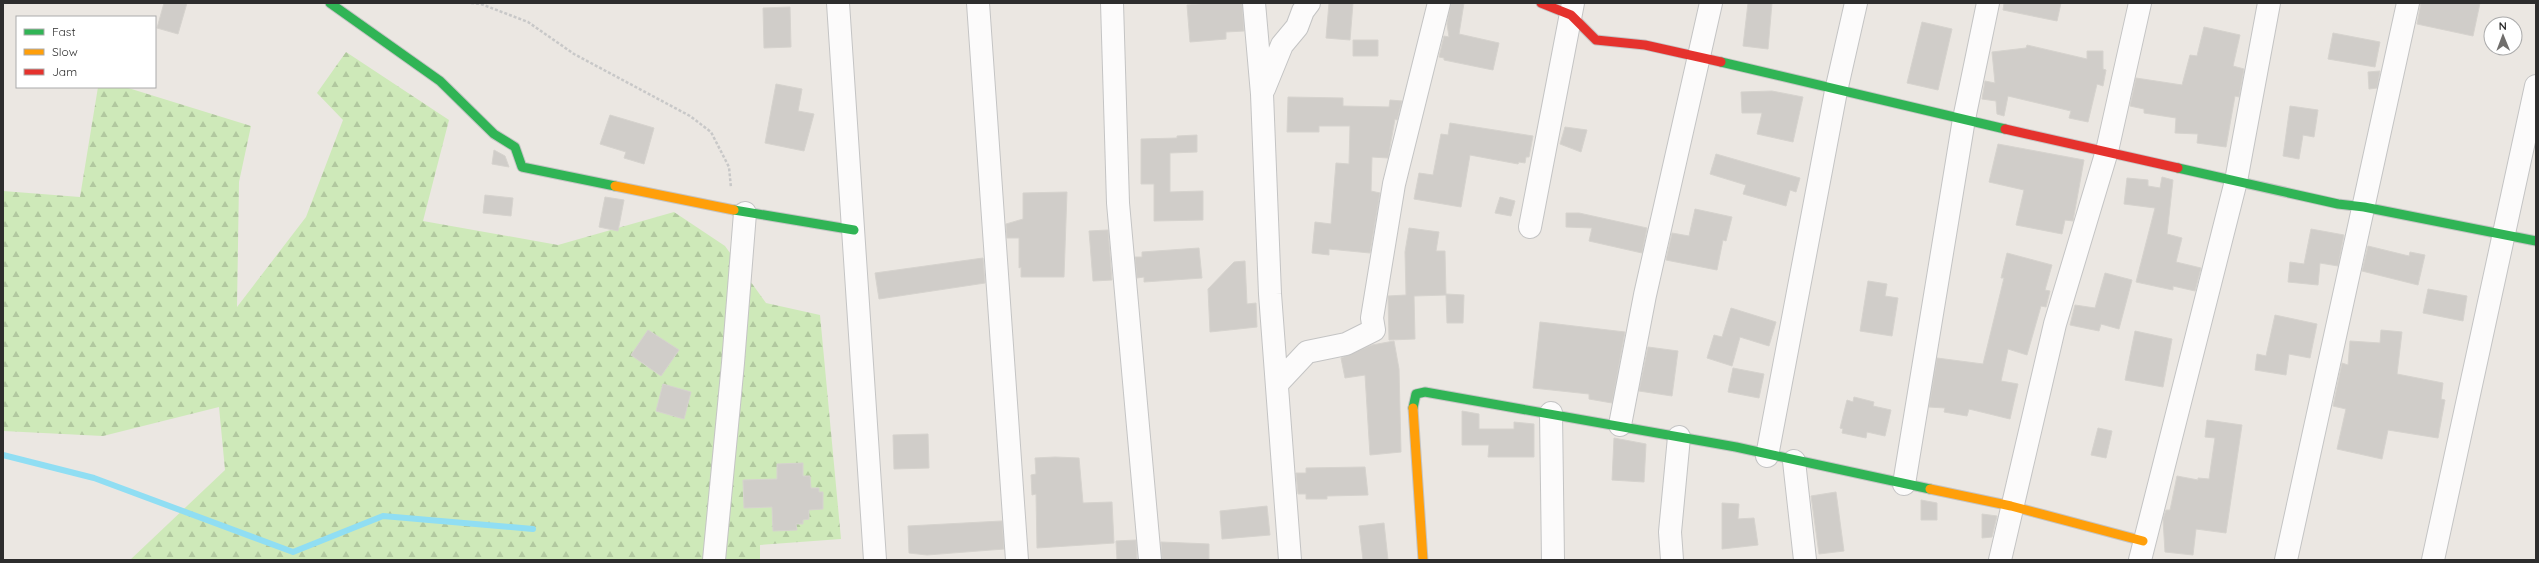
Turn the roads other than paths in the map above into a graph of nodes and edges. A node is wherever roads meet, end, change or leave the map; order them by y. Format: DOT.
graph roads {
  1 [pos="330,3"];
  2 [pos="838,3"];
  3 [pos="978,3"];
  4 [pos="1112,3"];
  5 [pos="1254,3"];
  6 [pos="1309,3"];
  7 [pos="1439,3"];
  8 [pos="1541,3"];
  9 [pos="1712,3"];
  10 [pos="1856,3"];
  11 [pos="1988,3"];
  12 [pos="2140,3"];
  13 [pos="2269,3"];
  14 [pos="2408,3"];
  15 [pos="1572,9"];
  16 [pos="1700,57"];
  17 [pos="2536,86"];
  18 [pos="1836,92"];
  19 [pos="1262,94"];
  20 [pos="1964,119"];
  21 [pos="2107,151"];
  22 [pos="2236,181"];
  23 [pos="2364,207"];
  24 [pos="739,212"];
  25 [pos="1530,227"];
  26 [pos="854,230"];
  27 [pos="2504,235"];
  28 [pos="2536,241"];
  29 [pos="1277,384"];
  30 [pos="1551,413"];
  31 [pos="1620,425"];
  32 [pos="1678,437"];
  33 [pos="1767,456"];
  34 [pos="1794,461"];
  35 [pos="1904,484"];
  36 [pos="2011,506"];
  37 [pos="2141,551"];
  38 [pos="714,560"];
  39 [pos="875,560"];
  40 [pos="1017,560"];
  41 [pos="1150,560"];
  42 [pos="1290,560"];
  43 [pos="1423,560"];
  44 [pos="1553,560"];
  45 [pos="1672,560"];
  46 [pos="1805,560"];
  47 [pos="2000,560"];
  48 [pos="2286,560"];
  49 [pos="2433,560"];
  1 -- 24 [label="street"];
  2 -- 26 [label="street"];
  3 -- 40 [label="street"];
  4 -- 41 [label="street"];
  5 -- 19 [label="street"];
  6 -- 19 [label="street"];
  7 -- 29 [label="street"];
  8 -- 15 [label="street"];
  9 -- 16 [label="street"];
  10 -- 18 [label="street"];
  11 -- 20 [label="street"];
  12 -- 21 [label="street"];
  13 -- 22 [label="street"];
  14 -- 23 [label="street"];
  15 -- 16 [label="street"];
  15 -- 25 [label="street"];
  16 -- 18 [label="street"];
  16 -- 31 [label="street"];
  17 -- 27 [label="street"];
  18 -- 20 [label="street"];
  18 -- 33 [label="street"];
  19 -- 29 [label="street"];
  20 -- 21 [label="street"];
  20 -- 35 [label="street"];
  21 -- 22 [label="street"];
  21 -- 36 [label="street"];
  22 -- 23 [label="street"];
  22 -- 37 [label="street"];
  23 -- 27 [label="street"];
  23 -- 48 [label="street"];
  24 -- 26 [label="street"];
  24 -- 38 [label="street"];
  26 -- 39 [label="street"];
  27 -- 28 [label="street"];
  27 -- 49 [label="street"];
  29 -- 42 [label="street"];
  30 -- 31 [label="street"];
  30 -- 43 [label="street"];
  30 -- 44 [label="street"];
  31 -- 32 [label="street"];
  32 -- 33 [label="street"];
  32 -- 45 [label="street"];
  33 -- 34 [label="street"];
  34 -- 35 [label="street"];
  34 -- 46 [label="street"];
  35 -- 36 [label="street"];
  36 -- 37 [label="street"];
  36 -- 47 [label="street"];
}
